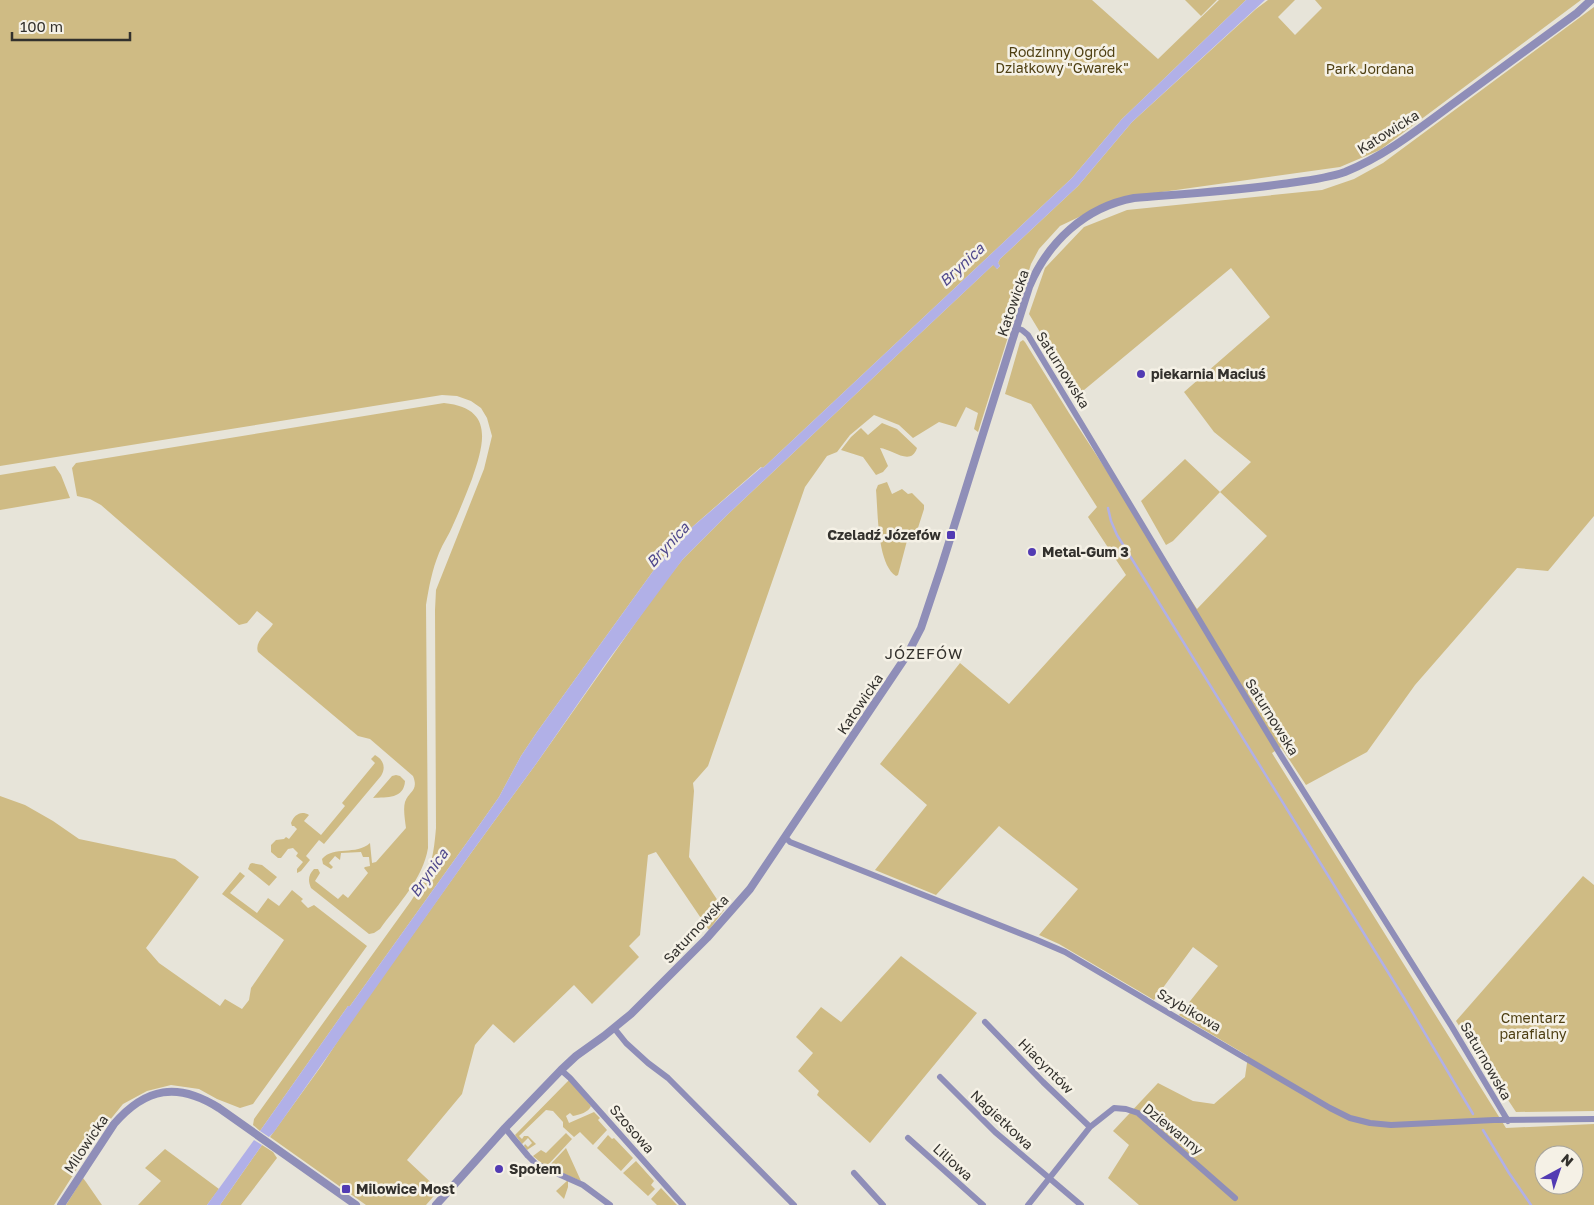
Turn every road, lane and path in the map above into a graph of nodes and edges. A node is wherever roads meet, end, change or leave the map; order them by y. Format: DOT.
graph roads {
  1 [pos="1591,0"];
  2 [pos="1016,328"];
  3 [pos="786,838"];
  4 [pos="985,1022"];
  5 [pos="614,1028"];
  6 [pos="561,1070"];
  7 [pos="940,1077"];
  8 [pos="1594,1119"];
  9 [pos="1508,1121"];
  10 [pos="1090,1127"];
  11 [pos="505,1128"];
  12 [pos="908,1138"];
  13 [pos="854,1173"];
  14 [pos="1049,1179"];
  15 [pos="1235,1198"];
  16 [pos="61,1205"];
  17 [pos="356,1205"];
  18 [pos="436,1205"];
  19 [pos="610,1205"];
  20 [pos="683,1205"];
  21 [pos="794,1205"];
  22 [pos="883,1205"];
  23 [pos="982,1205"];
  24 [pos="1028,1205"];
  25 [pos="1081,1205"];
  1 -- 2 [label="street, Katowicka"];
  2 -- 3 [label="street, Katowicka"];
  2 -- 9 [label="street, Saturnowska"];
  3 -- 5 [label="street, Saturnowska"];
  3 -- 9 [label="street, Szybikowa"];
  4 -- 10 [label="street, Hiacyntów"];
  5 -- 6 [label="street, Saturnowska"];
  5 -- 21 [label="street"];
  6 -- 11 [label="street, Saturnowska"];
  6 -- 20 [label="street, Szosowa"];
  7 -- 14 [label="street, Nagietkowa"];
  8 -- 9 [label="street, Szybikowa"];
  10 -- 14 [label="street"];
  10 -- 15 [label="street, Dziewanny"];
  11 -- 18 [label="street, Saturnowska"];
  11 -- 19 [label="street"];
  12 -- 23 [label="street, Liliowa"];
  13 -- 22 [label="street"];
  14 -- 24 [label="street"];
  14 -- 25 [label="street, Nagietkowa"];
  16 -- 17 [label="street, Milowicka"];
}
